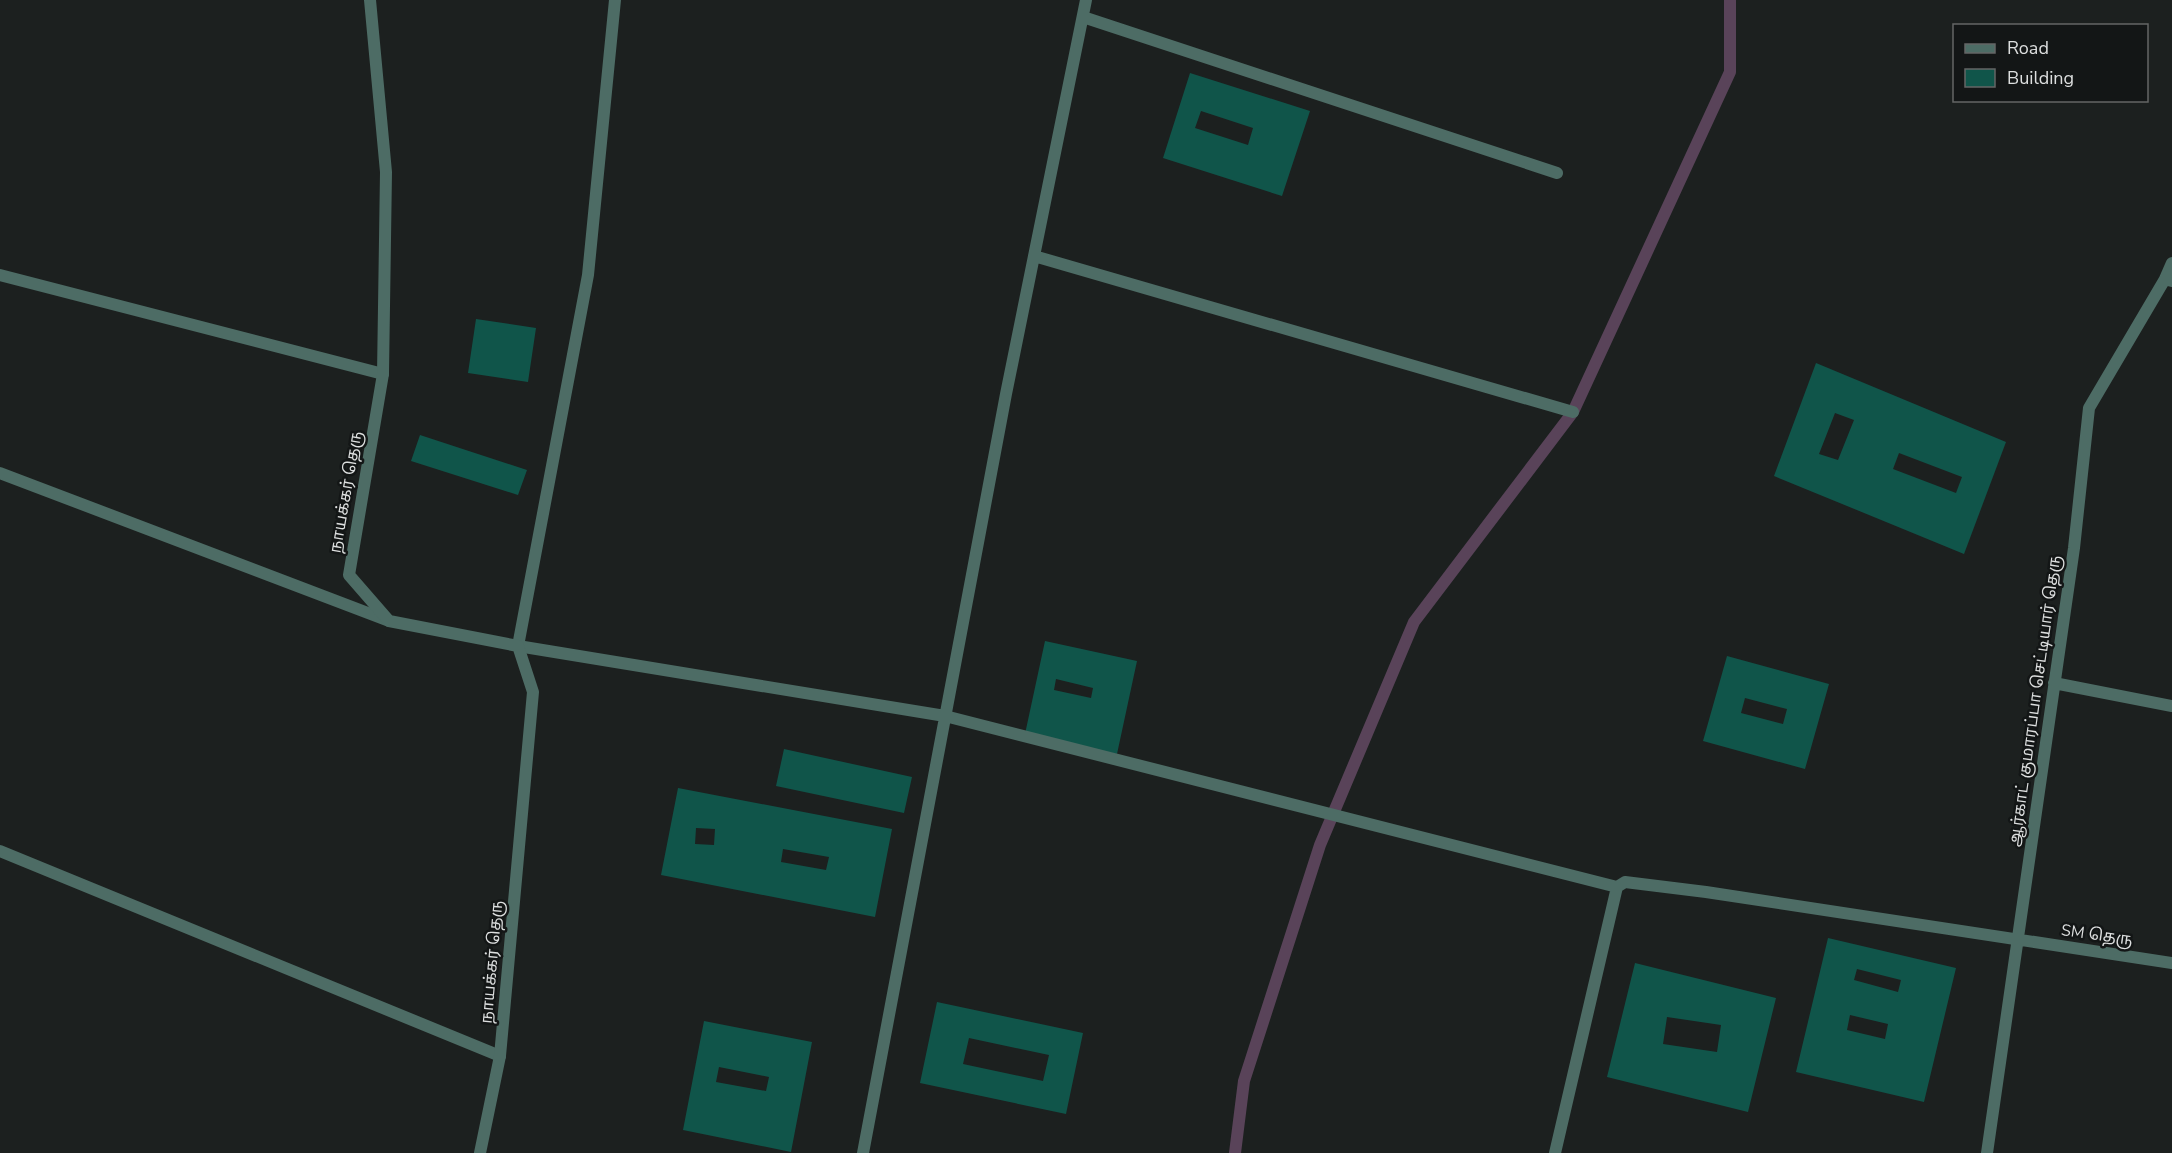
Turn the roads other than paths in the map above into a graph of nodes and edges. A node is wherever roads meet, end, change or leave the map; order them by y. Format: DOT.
graph roads {
  1 [pos="370,0"];
  2 [pos="615,0"];
  3 [pos="1086,0"];
  4 [pos="1083,17"];
  5 [pos="1557,173"];
  6 [pos="1034,256"];
  7 [pos="2172,263"];
  8 [pos="0,275"];
  9 [pos="2169,280"];
  10 [pos="383,374"];
  11 [pos="1574,412"];
  12 [pos="0,473"];
  13 [pos="389,621"];
  14 [pos="518,646"];
  15 [pos="2054,683"];
  16 [pos="2172,706"];
  17 [pos="945,716"];
  18 [pos="0,851"];
  19 [pos="1617,887"];
  20 [pos="2017,940"];
  21 [pos="2172,963"];
  22 [pos="500,1056"];
  23 [pos="480,1153"];
  24 [pos="862,1153"];
  25 [pos="1555,1153"];
  26 [pos="1987,1153"];
  1 -- 10 [label="street, நாயக்கர் தெரு"];
  2 -- 14 [label="street"];
  3 -- 4 [label="street"];
  4 -- 5 [label="street"];
  4 -- 6 [label="street"];
  6 -- 11 [label="street"];
  6 -- 17 [label="street"];
  7 -- 9 [label="street, ஆர்காட் குமாரப்பா செட்டியார் தெரு"];
  8 -- 10 [label="street"];
  9 -- 15 [label="street, ஆர்காட் குமாரப்பா செட்டியார் தெரு"];
  10 -- 13 [label="street, நாயக்கர் தெரு"];
  12 -- 13 [label="street"];
  13 -- 14 [label="street"];
  14 -- 17 [label="street, SM தெரு"];
  14 -- 22 [label="street, நாயக்கர் தெரு"];
  15 -- 16 [label="street"];
  15 -- 20 [label="street, ஆர்காட் குமாரப்பா செட்டியார் தெரு"];
  17 -- 19 [label="street, SM தெரு"];
  17 -- 24 [label="street"];
  18 -- 22 [label="street"];
  19 -- 20 [label="street, SM தெரு"];
  19 -- 25 [label="street"];
  20 -- 21 [label="street, SM தெரு"];
  20 -- 26 [label="street, ஆர்காட் குமாரப்பா செட்டியார் தெரு"];
  22 -- 23 [label="street, நாயக்கர் தெரு"];
}
